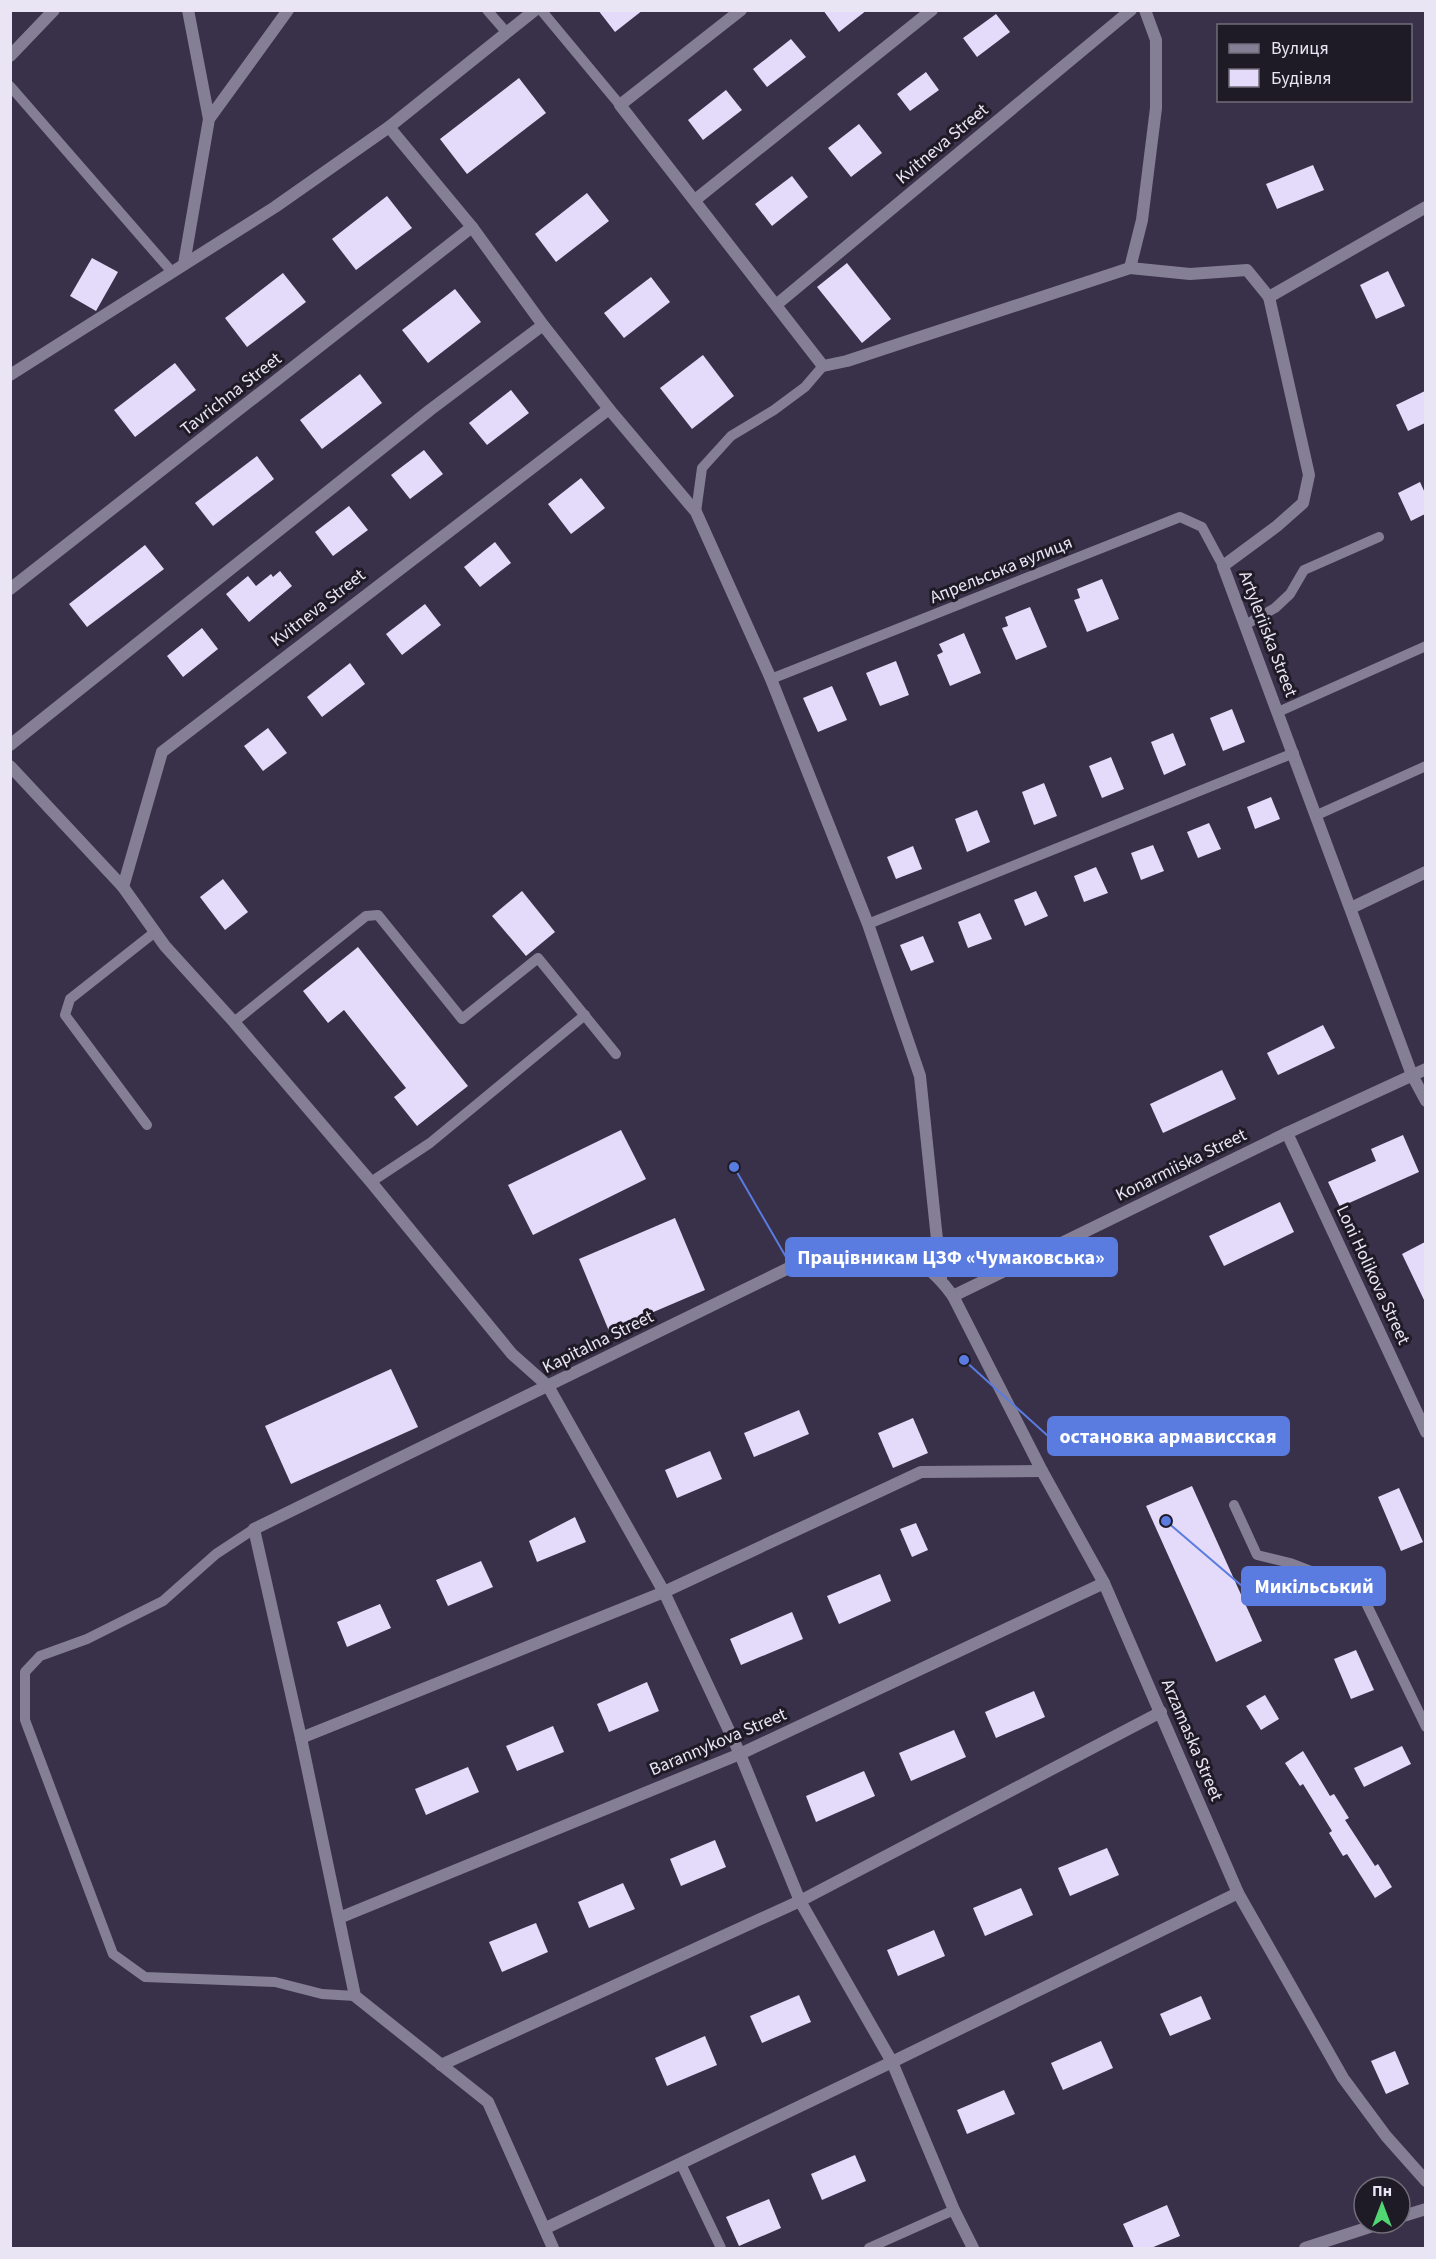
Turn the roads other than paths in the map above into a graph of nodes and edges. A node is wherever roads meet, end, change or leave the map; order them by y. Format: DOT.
graph roads {
  1 [pos="54,10"];
  2 [pos="188,10"];
  3 [pos="288,10"];
  4 [pos="487,10"];
  5 [pos="535,10"];
  6 [pos="541,10"];
  7 [pos="741,10"];
  8 [pos="932,10"];
  9 [pos="1131,10"];
  10 [pos="1145,10"];
  11 [pos="507,33"];
  12 [pos="10,56"];
  13 [pos="10,86"];
  14 [pos="620,105"];
  15 [pos="209,119"];
  16 [pos="389,128"];
  17 [pos="695,200"];
  18 [pos="1425,207"];
  19 [pos="472,227"];
  20 [pos="184,264"];
  21 [pos="1130,268"];
  22 [pos="172,272"];
  23 [pos="1269,297"];
  24 [pos="776,305"];
  25 [pos="543,325"];
  26 [pos="824,366"];
  27 [pos="10,375"];
  28 [pos="609,409"];
  29 [pos="696,512"];
  30 [pos="1379,537"];
  31 [pos="1223,566"];
  32 [pos="10,589"];
  33 [pos="1245,625"];
  34 [pos="1425,646"];
  35 [pos="771,679"];
  36 [pos="1278,712"];
  37 [pos="10,745"];
  38 [pos="1294,753"];
  39 [pos="10,766"];
  40 [pos="1425,766"];
  41 [pos="1317,815"];
  42 [pos="1425,872"];
  43 [pos="123,887"];
  44 [pos="1351,908"];
  45 [pos="867,924"];
  46 [pos="155,932"];
  47 [pos="585,1015"];
  48 [pos="234,1022"];
  49 [pos="616,1054"];
  50 [pos="1425,1069"];
  51 [pos="1412,1075"];
  52 [pos="1425,1101"];
  53 [pos="147,1125"];
  54 [pos="1287,1132"];
  55 [pos="371,1182"];
  56 [pos="941,1278"];
  57 [pos="953,1296"];
  58 [pos="548,1386"];
  59 [pos="1425,1432"];
  60 [pos="1042,1471"];
  61 [pos="1234,1506"];
  62 [pos="254,1529"];
  63 [pos="1104,1583"];
  64 [pos="664,1592"];
  65 [pos="1161,1712"];
  66 [pos="1425,1727"];
  67 [pos="301,1738"];
  68 [pos="740,1754"];
  69 [pos="1238,1893"];
  70 [pos="800,1901"];
  71 [pos="339,1918"];
  72 [pos="355,1996"];
  73 [pos="892,2062"];
  74 [pos="441,2065"];
  75 [pos="681,2164"];
  76 [pos="1425,2181"];
  77 [pos="954,2210"];
  78 [pos="546,2228"];
  79 [pos="1352,2233"];
  80 [pos="553,2248"];
  81 [pos="722,2248"];
  82 [pos="868,2248"];
  83 [pos="973,2248"];
  84 [pos="1305,2248"];
  1 -- 12 [label="street"];
  2 -- 15 [label="street"];
  3 -- 15 [label="street"];
  4 -- 11 [label="lane"];
  5 -- 11 [label="street"];
  6 -- 14 [label="lane"];
  7 -- 14 [label="street"];
  8 -- 17 [label="street"];
  9 -- 24 [label="street, Kvitneva Street"];
  10 -- 21 [label="street"];
  11 -- 16 [label="street"];
  13 -- 22 [label="lane"];
  14 -- 17 [label="street"];
  15 -- 20 [label="street"];
  16 -- 19 [label="street"];
  16 -- 20 [label="street"];
  17 -- 24 [label="street"];
  18 -- 23 [label="street"];
  19 -- 25 [label="street"];
  19 -- 32 [label="street, Tavrichna Street"];
  20 -- 22 [label="street"];
  21 -- 23 [label="street"];
  21 -- 26 [label="street"];
  22 -- 27 [label="street"];
  23 -- 31 [label="street, Artyleriiska Street"];
  24 -- 26 [label="street"];
  25 -- 28 [label="street"];
  25 -- 37 [label="street"];
  26 -- 29 [label="lane"];
  28 -- 29 [label="street"];
  28 -- 43 [label="street, Kvitneva Street"];
  29 -- 35 [label="street"];
  30 -- 33 [label="lane"];
  31 -- 33 [label="street, Artyleriiska Street"];
  31 -- 35 [label="lane, Апрельська вулиця"];
  33 -- 36 [label="street, Artyleriiska Street"];
  34 -- 36 [label="lane"];
  35 -- 45 [label="street"];
  36 -- 38 [label="street, Artyleriiska Street"];
  38 -- 41 [label="street, Artyleriiska Street"];
  38 -- 45 [label="lane"];
  39 -- 43 [label="street"];
  40 -- 41 [label="lane"];
  41 -- 44 [label="street, Artyleriiska Street"];
  42 -- 44 [label="street"];
  43 -- 46 [label="street"];
  44 -- 51 [label="street, Artyleriiska Street"];
  45 -- 56 [label="street"];
  46 -- 48 [label="street"];
  46 -- 53 [label="lane"];
  47 -- 48 [label="lane"];
  47 -- 49 [label="lane"];
  47 -- 55 [label="lane"];
  48 -- 55 [label="street"];
  50 -- 51 [label="street, Konarmiiska Street"];
  51 -- 52 [label="street, Artyleriiska Street"];
  51 -- 54 [label="street, Konarmiiska Street"];
  54 -- 57 [label="street, Konarmiiska Street"];
  54 -- 59 [label="street, Loni Holikova Street"];
  55 -- 58 [label="street"];
  56 -- 57 [label="street, Kapitalna Street"];
  56 -- 58 [label="street, Kapitalna Street"];
  57 -- 60 [label="street, Arzamaska Street"];
  58 -- 62 [label="street, Kapitalna Street"];
  58 -- 64 [label="street"];
  60 -- 63 [label="street, Arzamaska Street"];
  60 -- 64 [label="street"];
  61 -- 66 [label="lane"];
  62 -- 67 [label="street"];
  62 -- 72 [label="lane"];
  63 -- 65 [label="street, Arzamaska Street"];
  63 -- 68 [label="street, Barannykova Street"];
  64 -- 67 [label="street"];
  64 -- 68 [label="street"];
  65 -- 69 [label="street, Arzamaska Street"];
  65 -- 70 [label="street"];
  67 -- 71 [label="street"];
  68 -- 70 [label="street"];
  68 -- 71 [label="street, Barannykova Street"];
  69 -- 73 [label="street"];
  69 -- 76 [label="street, Arzamaska Street"];
  70 -- 73 [label="street"];
  70 -- 74 [label="street"];
  71 -- 72 [label="street"];
  72 -- 74 [label="street"];
  73 -- 75 [label="street"];
  73 -- 77 [label="street"];
  74 -- 78 [label="street"];
  75 -- 78 [label="street"];
  75 -- 81 [label="lane"];
  77 -- 82 [label="lane"];
  77 -- 83 [label="street"];
  78 -- 80 [label="street"];
  79 -- 84 [label="street"];
}
